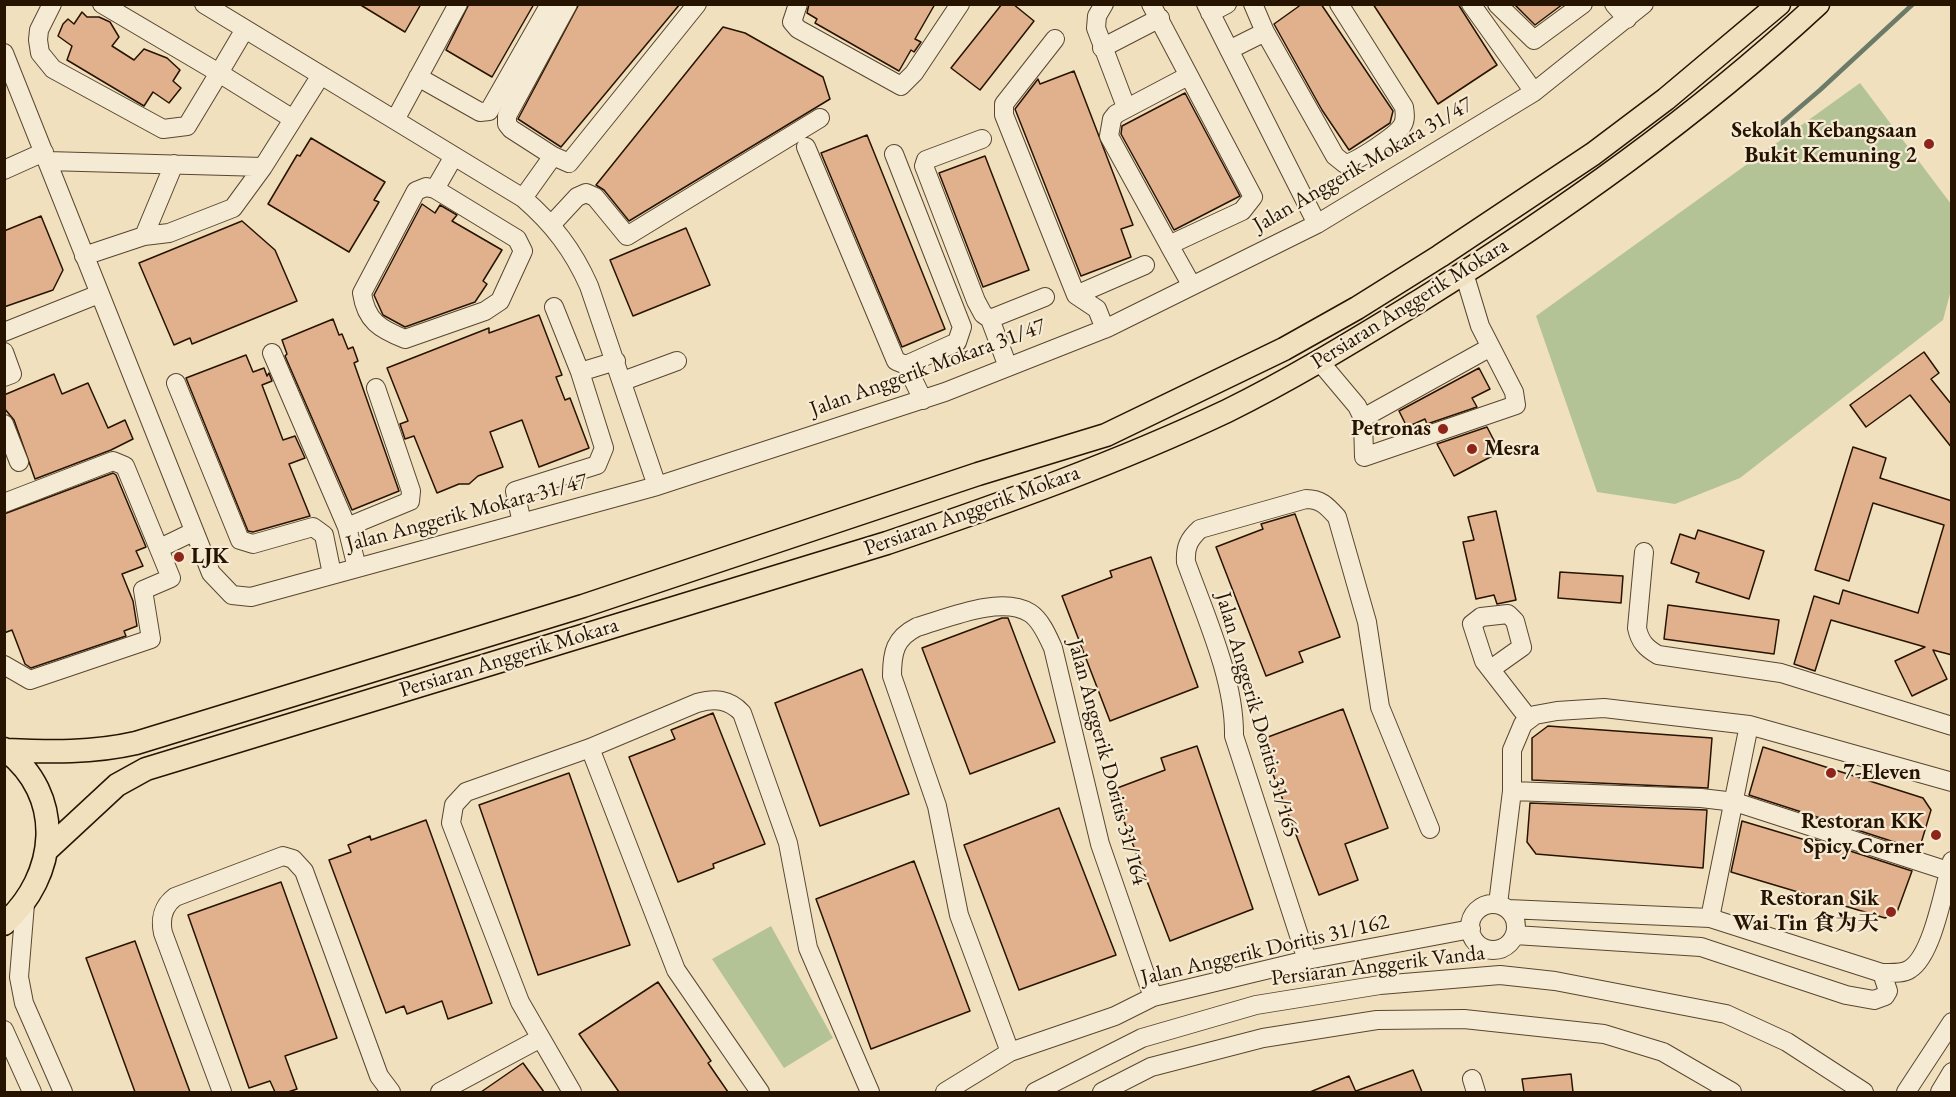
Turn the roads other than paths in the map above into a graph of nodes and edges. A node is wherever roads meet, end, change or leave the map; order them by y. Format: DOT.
graph roads {
  1 [pos="52,4"];
  2 [pos="102,4"];
  3 [pos="204,4"];
  4 [pos="458,4"];
  5 [pos="550,4"];
  6 [pos="567,4"];
  7 [pos="698,4"];
  8 [pos="798,4"];
  9 [pos="960,4"];
  10 [pos="1104,4"];
  11 [pos="1227,4"];
  12 [pos="1253,4"];
  13 [pos="1339,4"];
  14 [pos="1471,4"];
  15 [pos="1497,4"];
  16 [pos="1583,4"];
  17 [pos="1614,4"];
  18 [pos="1644,4"];
  19 [pos="1779,4"];
  20 [pos="1818,4"];
  21 [pos="1208,9"];
  22 [pos="1156,11"];
  23 [pos="1627,19"];
  24 [pos="245,29"];
  25 [pos="1265,32"];
  26 [pos="1055,39"];
  27 [pos="1102,48"];
  28 [pos="1229,50"];
  29 [pos="4,53"];
  30 [pos="219,72"];
  31 [pos="321,75"];
  32 [pos="1188,75"];
  33 [pos="418,77"];
  34 [pos="1534,92"];
  35 [pos="1126,107"];
  36 [pos="293,118"];
  37 [pos="820,118"];
  38 [pos="395,120"];
  39 [pos="982,139"];
  40 [pos="806,147"];
  41 [pos="894,154"];
  42 [pos="454,156"];
  43 [pos="553,156"];
  44 [pos="45,157"];
  45 [pos="174,164"];
  46 [pos="263,167"];
  47 [pos="4,170"];
  48 [pos="435,189"];
  49 [pos="523,198"];
  50 [pos="552,224"];
  51 [pos="1317,224"];
  52 [pos="144,236"];
  53 [pos="1169,245"];
  54 [pos="84,256"];
  55 [pos="1145,265"];
  56 [pos="1464,273"];
  57 [pos="1192,286"];
  58 [pos="99,294"];
  59 [pos="1076,295"];
  60 [pos="1045,297"];
  61 [pos="554,307"];
  62 [pos="990,320"];
  63 [pos="1105,329"];
  64 [pos="4,332"];
  65 [pos="1489,348"];
  66 [pos="4,352"];
  67 [pos="272,353"];
  68 [pos="616,361"];
  69 [pos="677,361"];
  70 [pos="1320,362"];
  71 [pos="906,365"];
  72 [pos="1008,367"];
  73 [pos="580,372"];
  74 [pos="4,377"];
  75 [pos="623,381"];
  76 [pos="176,383"];
  77 [pos="376,388"];
  78 [pos="923,400"];
  79 [pos="1363,418"];
  80 [pos="4,424"];
  81 [pos="19,462"];
  82 [pos="657,486"];
  83 [pos="4,503"];
  84 [pos="522,523"];
  85 [pos="347,527"];
  86 [pos="193,532"];
  87 [pos="160,548"];
  88 [pos="1644,552"];
  89 [pos="357,568"];
  90 [pos="332,574"];
  91 [pos="4,665"];
  92 [pos="1491,669"];
  93 [pos="1529,719"];
  94 [pos="1749,725"];
  95 [pos="1952,726"];
  96 [pos="590,748"];
  97 [pos="5,749"];
  98 [pos="1952,782"];
  99 [pos="1512,791"];
  100 [pos="1735,802"];
  101 [pos="1430,829"];
  102 [pos="48,849"];
  103 [pos="1950,866"];
  104 [pos="25,904"];
  105 [pos="1503,907"];
  106 [pos="1710,918"];
  107 [pos="4,924"];
  108 [pos="1471,929"];
  109 [pos="1515,935"];
  110 [pos="1492,949"];
  111 [pos="1307,960"];
  112 [pos="1882,973"];
  113 [pos="1500,975"];
  114 [pos="1480,977"];
  115 [pos="1153,997"];
  116 [pos="1952,1022"];
  117 [pos="4,1030"];
  118 [pos="538,1039"];
  119 [pos="1010,1052"];
  120 [pos="1952,1072"];
  121 [pos="32,1092"];
  122 [pos="63,1092"];
  123 [pos="222,1092"];
  124 [pos="391,1092"];
  125 [pos="440,1092"];
  126 [pos="572,1092"];
  127 [pos="760,1092"];
  128 [pos="870,1092"];
  129 [pos="945,1092"];
  130 [pos="1035,1092"];
  131 [pos="1102,1092"];
  132 [pos="1732,1092"];
  133 [pos="1864,1092"];
  134 [pos="1905,1092"];
  135 [pos="1940,1092"];
  1 -- 30 [label="street"];
  2 -- 30 [label="street"];
  3 -- 24 [label="street"];
  4 -- 33 [label="street"];
  5 -- 33 [label="street"];
  6 -- 43 [label="street"];
  7 -- 43 [label="street"];
  8 -- 9 [label="street"];
  10 -- 27 [label="street"];
  11 -- 21 [label="street"];
  12 -- 25 [label="street"];
  13 -- 25 [label="street"];
  14 -- 34 [label="street"];
  15 -- 16 [label="street"];
  17 -- 23 [label="street"];
  18 -- 23 [label="street, Jalan Anggerik Mokara 31/47"];
  19 -- 97 [label="main road, Persiaran Anggerik Mokara"];
  20 -- 56 [label="main road, Persiaran Anggerik Mokara"];
  21 -- 28 [label="street"];
  22 -- 27 [label="street"];
  22 -- 32 [label="street"];
  23 -- 34 [label="street, Jalan Anggerik Mokara 31/47"];
  24 -- 30 [label="street"];
  24 -- 31 [label="street"];
  25 -- 28 [label="street"];
  26 -- 59 [label="street"];
  27 -- 35 [label="street"];
  28 -- 51 [label="street"];
  29 -- 44 [label="street, Jalan Anggerik Mokara 31/47"];
  30 -- 36 [label="street"];
  31 -- 36 [label="street"];
  31 -- 38 [label="street"];
  32 -- 35 [label="street"];
  32 -- 53 [label="street"];
  33 -- 38 [label="street"];
  34 -- 51 [label="street, Jalan Anggerik Mokara 31/47"];
  35 -- 53 [label="street"];
  36 -- 46 [label="street"];
  37 -- 50 [label="street"];
  38 -- 42 [label="street"];
  39 -- 62 [label="street"];
  40 -- 71 [label="street"];
  41 -- 71 [label="street"];
  42 -- 48 [label="street"];
  42 -- 49 [label="street"];
  43 -- 49 [label="street"];
  44 -- 45 [label="street"];
  44 -- 47 [label="street"];
  44 -- 54 [label="street, Jalan Anggerik Mokara 31/47"];
  45 -- 46 [label="street"];
  45 -- 52 [label="street"];
  46 -- 52 [label="street"];
  48 -- 48 [label="street"];
  49 -- 50 [label="street"];
  50 -- 68 [label="street"];
  51 -- 57 [label="street, Jalan Anggerik Mokara 31/47"];
  52 -- 54 [label="street"];
  53 -- 57 [label="street"];
  54 -- 58 [label="street, Jalan Anggerik Mokara 31/47"];
  55 -- 59 [label="street"];
  56 -- 65 [label="street"];
  56 -- 70 [label="main road, Persiaran Anggerik Mokara"];
  57 -- 63 [label="street, Jalan Anggerik Mokara 31/47"];
  58 -- 64 [label="street"];
  58 -- 86 [label="street, Jalan Anggerik Mokara 31/47"];
  59 -- 63 [label="street"];
  60 -- 62 [label="street"];
  61 -- 73 [label="street"];
  62 -- 72 [label="street"];
  63 -- 72 [label="street, Jalan Anggerik Mokara 31/47"];
  65 -- 79 [label="street"];
  65 -- 79 [label="street"];
  66 -- 74 [label="street"];
  67 -- 85 [label="street"];
  68 -- 73 [label="street"];
  68 -- 75 [label="street"];
  69 -- 75 [label="street"];
  70 -- 79 [label="street"];
  70 -- 102 [label="main road, Persiaran Anggerik Mokara"];
  71 -- 78 [label="street"];
  72 -- 78 [label="street, Jalan Anggerik Mokara 31/47"];
  73 -- 84 [label="street"];
  75 -- 82 [label="street"];
  76 -- 90 [label="street"];
  77 -- 85 [label="street"];
  78 -- 82 [label="street, Jalan Anggerik Mokara 31/47"];
  80 -- 81 [label="street"];
  82 -- 84 [label="street, Jalan Anggerik Mokara 31/47"];
  83 -- 87 [label="street"];
  84 -- 89 [label="street, Jalan Anggerik Mokara 31/47"];
  85 -- 89 [label="street"];
  86 -- 87 [label="street"];
  86 -- 90 [label="street, Jalan Anggerik Mokara 31/47"];
  87 -- 91 [label="street"];
  88 -- 95 [label="street"];
  89 -- 90 [label="street, Jalan Anggerik Mokara 31/47"];
  92 -- 93 [label="street"];
  93 -- 94 [label="street"];
  93 -- 99 [label="street"];
  94 -- 98 [label="street"];
  94 -- 100 [label="street"];
  96 -- 118 [label="street"];
  96 -- 127 [label="street"];
  96 -- 128 [label="street"];
  97 -- 102 [label="main road"];
  99 -- 100 [label="street"];
  99 -- 105 [label="street"];
  100 -- 103 [label="street"];
  100 -- 106 [label="street"];
  101 -- 111 [label="street, Jalan Anggerik Doritis 31/165"];
  102 -- 104 [label="main road"];
  103 -- 112 [label="street"];
  104 -- 107 [label="main road"];
  104 -- 122 [label="street"];
  105 -- 106 [label="street"];
  105 -- 108 [label="street"];
  105 -- 109 [label="street"];
  106 -- 112 [label="street"];
  108 -- 110 [label="street"];
  108 -- 111 [label="street, Jalan Anggerik Doritis 31/162"];
  109 -- 110 [label="street"];
  109 -- 112 [label="street"];
  110 -- 113 [label="street"];
  110 -- 114 [label="street"];
  111 -- 115 [label="street, Jalan Anggerik Doritis 31/162"];
  113 -- 114 [label="street, Persiaran Anggerik Vanda"];
  113 -- 133 [label="street, Persiaran Anggerik Vanda"];
  114 -- 130 [label="street, Persiaran Anggerik Vanda"];
  115 -- 119 [label="street, Jalan Anggerik Doritis 31/162"];
  115 -- 119 [label="street, Jalan Anggerik Doritis 31/164"];
  116 -- 134 [label="street"];
  117 -- 121 [label="street"];
  118 -- 125 [label="street"];
  118 -- 126 [label="street"];
  119 -- 129 [label="street, Jalan Anggerik Doritis 31/162"];
  120 -- 135 [label="street"];
  123 -- 124 [label="street"];
  131 -- 132 [label="street"];
}
